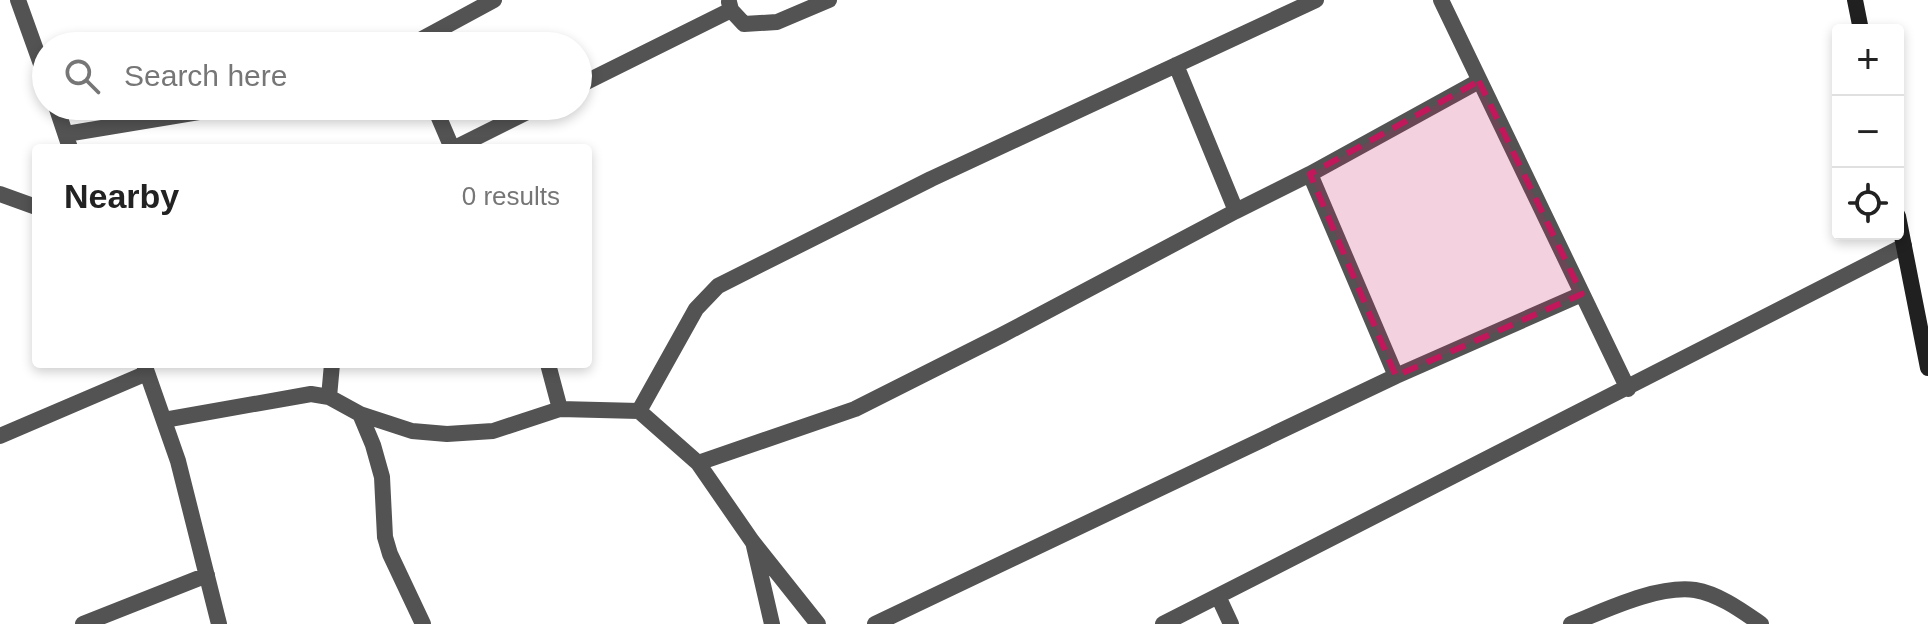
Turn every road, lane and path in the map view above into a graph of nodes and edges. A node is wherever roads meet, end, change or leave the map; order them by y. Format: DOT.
graph roads {
  1 [pos="18,0"];
  2 [pos="494,0"];
  3 [pos="829,0"];
  4 [pos="1316,0"];
  5 [pos="1441,0"];
  6 [pos="1855,0"];
  7 [pos="730,5"];
  8 [pos="1860,24"];
  9 [pos="435,32"];
  10 [pos="32,39"];
  11 [pos="1176,65"];
  12 [pos="592,79"];
  13 [pos="1479,81"];
  14 [pos="61,120"];
  15 [pos="168,120"];
  16 [pos="440,120"];
  17 [pos="510,120"];
  18 [pos="68,141"];
  19 [pos="451,144"];
  20 [pos="461,144"];
  21 [pos="1310,174"];
  22 [pos="0,194"];
  23 [pos="32,206"];
  24 [pos="1236,211"];
  25 [pos="1903,240"];
  26 [pos="1904,246"];
  27 [pos="1582,294"];
  28 [pos="332,368"];
  29 [pos="549,368"];
  30 [pos="1928,368"];
  31 [pos="145,369"];
  32 [pos="1396,376"];
  33 [pos="1628,389"];
  34 [pos="329,397"];
  35 [pos="560,409"];
  36 [pos="639,411"];
  37 [pos="360,414"];
  38 [pos="164,420"];
  39 [pos="0,436"];
  40 [pos="698,463"];
  41 [pos="752,541"];
  42 [pos="207,575"];
  43 [pos="1218,596"];
  44 [pos="83,624"];
  45 [pos="219,624"];
  46 [pos="423,624"];
  47 [pos="772,624"];
  48 [pos="818,624"];
  49 [pos="875,624"];
  50 [pos="1163,624"];
  51 [pos="1231,624"];
  52 [pos="1571,624"];
  53 [pos="1761,624"];
  1 -- 10 [label="street"];
  2 -- 9 [label="street"];
  3 -- 7 [label="street"];
  4 -- 11 [label="street"];
  5 -- 13 [label="street"];
  6 -- 8 [label="street"];
  7 -- 12 [label="street"];
  11 -- 24 [label="street"];
  11 -- 36 [label="street"];
  13 -- 21 [label="street"];
  13 -- 27 [label="street"];
  14 -- 18 [label="street"];
  15 -- 18 [label="street"];
  16 -- 19 [label="street"];
  17 -- 20 [label="street"];
  21 -- 24 [label="street"];
  21 -- 32 [label="street"];
  22 -- 23 [label="street"];
  24 -- 40 [label="street"];
  25 -- 26 [label="street"];
  26 -- 30 [label="street"];
  26 -- 33 [label="street"];
  27 -- 32 [label="street"];
  27 -- 33 [label="street"];
  28 -- 34 [label="street"];
  29 -- 35 [label="street"];
  31 -- 38 [label="street"];
  31 -- 39 [label="street"];
  32 -- 49 [label="street"];
  33 -- 43 [label="street"];
  34 -- 37 [label="street"];
  34 -- 38 [label="street"];
  35 -- 36 [label="street"];
  35 -- 37 [label="street"];
  36 -- 40 [label="street"];
  37 -- 46 [label="street"];
  38 -- 42 [label="street"];
  40 -- 41 [label="street"];
  41 -- 47 [label="street"];
  41 -- 48 [label="street"];
  42 -- 44 [label="street"];
  42 -- 45 [label="street"];
  43 -- 50 [label="street"];
  43 -- 51 [label="street"];
  52 -- 53 [label="street"];
}
